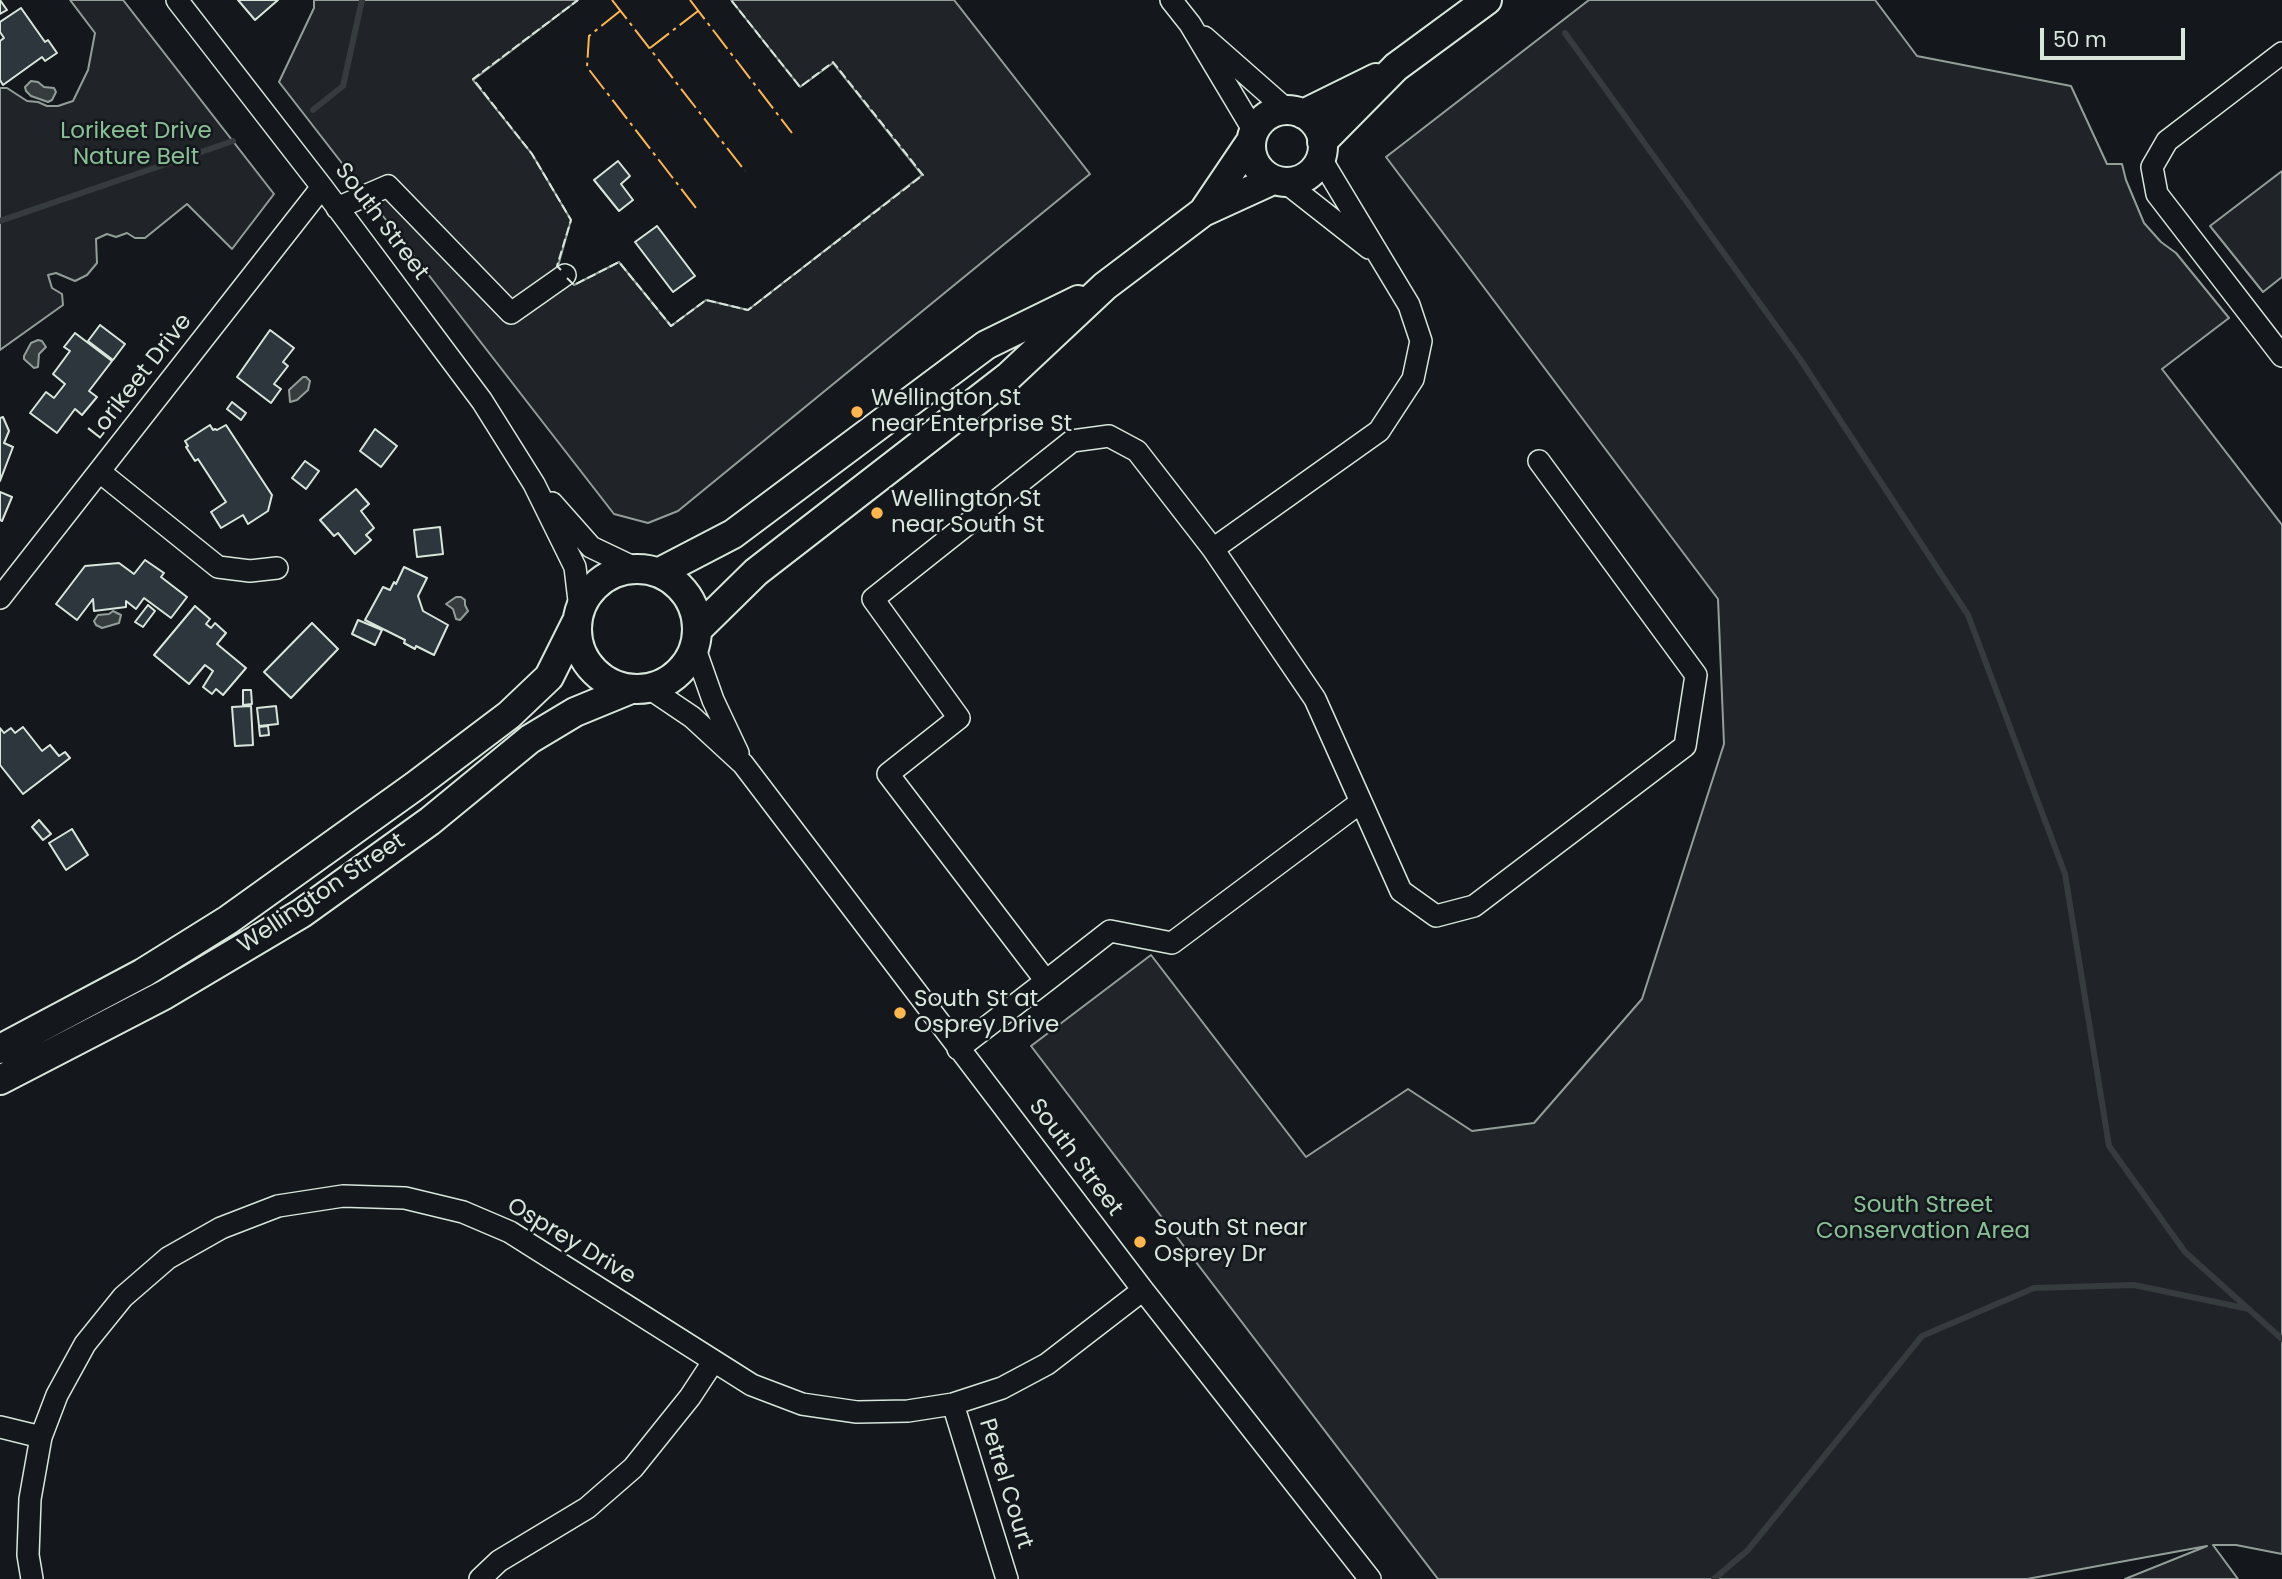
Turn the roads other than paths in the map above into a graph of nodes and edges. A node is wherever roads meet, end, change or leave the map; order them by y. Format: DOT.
graph roads {
  1 [pos="177,0"];
  2 [pos="1171,0"];
  3 [pos="1487,0"];
  4 [pos="1190,24"];
  5 [pos="2282,53"];
  6 [pos="1396,67"];
  7 [pos="1295,112"];
  8 [pos="1253,136"];
  9 [pos="1322,150"];
  10 [pos="1279,181"];
  11 [pos="322,187"];
  12 [pos="337,208"];
  13 [pos="1203,212"];
  14 [pos="1380,255"];
  15 [pos="565,275"];
  16 [pos="1105,286"];
  17 [pos="2282,356"];
  18 [pos="1539,461"];
  19 [pos="100,472"];
  20 [pos="534,484"];
  21 [pos="1213,549"];
  22 [pos="278,568"];
  23 [pos="648,570"];
  24 [pos="0,598"];
  25 [pos="578,616"];
  26 [pos="697,639"];
  27 [pos="640,689"];
  28 [pos="743,764"];
  29 [pos="1361,802"];
  30 [pos="1046,981"];
  31 [pos="0,1049"];
  32 [pos="958,1049"];
  33 [pos="0,1080"];
  34 [pos="1143,1290"];
  35 [pos="712,1362"];
  36 [pos="953,1404"];
  37 [pos="0,1427"];
  38 [pos="41,1437"];
  39 [pos="32,1579"];
  40 [pos="481,1579"];
  41 [pos="1007,1579"];
  42 [pos="1370,1579"];
  1 -- 11 [label="street, South Street"];
  2 -- 4 [label="street"];
  3 -- 6 [label="main road"];
  4 -- 7 [label="street"];
  4 -- 8 [label="street"];
  5 -- 17 [label="street"];
  6 -- 7 [label="main road"];
  6 -- 9 [label="main road"];
  7 -- 8 [label="main road"];
  7 -- 9 [label="main road"];
  8 -- 10 [label="main road"];
  8 -- 13 [label="main road, Wellington Street"];
  9 -- 10 [label="main road"];
  9 -- 14 [label="street"];
  10 -- 13 [label="main road, Wellington Street"];
  10 -- 14 [label="street"];
  11 -- 12 [label="street, South Street"];
  11 -- 19 [label="street, Lorikeet Drive"];
  12 -- 15 [label="street"];
  12 -- 20 [label="street, South Street"];
  13 -- 16 [label="main road, Wellington Street"];
  14 -- 21 [label="street"];
  16 -- 23 [label="main road, Wellington Street"];
  16 -- 26 [label="main road, Wellington Street"];
  18 -- 29 [label="street"];
  19 -- 22 [label="street"];
  19 -- 24 [label="street, Lorikeet Drive"];
  20 -- 23 [label="street, South Street"];
  20 -- 25 [label="street, South Street"];
  21 -- 29 [label="street"];
  21 -- 30 [label="street"];
  23 -- 25 [label="main road, Wellington Street"];
  23 -- 26 [label="main road"];
  25 -- 27 [label="main road"];
  25 -- 31 [label="main road, Wellington Street"];
  26 -- 27 [label="main road, Wellington Street"];
  26 -- 28 [label="street, South Street"];
  27 -- 28 [label="street, South Street"];
  27 -- 33 [label="main road, Wellington Street"];
  28 -- 32 [label="street, South Street"];
  29 -- 30 [label="street"];
  30 -- 32 [label="street"];
  32 -- 34 [label="street, South Street"];
  34 -- 36 [label="street, Osprey Drive"];
  34 -- 42 [label="street, South Street"];
  35 -- 36 [label="street, Osprey Drive"];
  35 -- 38 [label="street, Osprey Drive"];
  35 -- 40 [label="street"];
  36 -- 41 [label="street, Petrel Court"];
  37 -- 38 [label="street"];
  38 -- 39 [label="street, Osprey Drive"];
}
